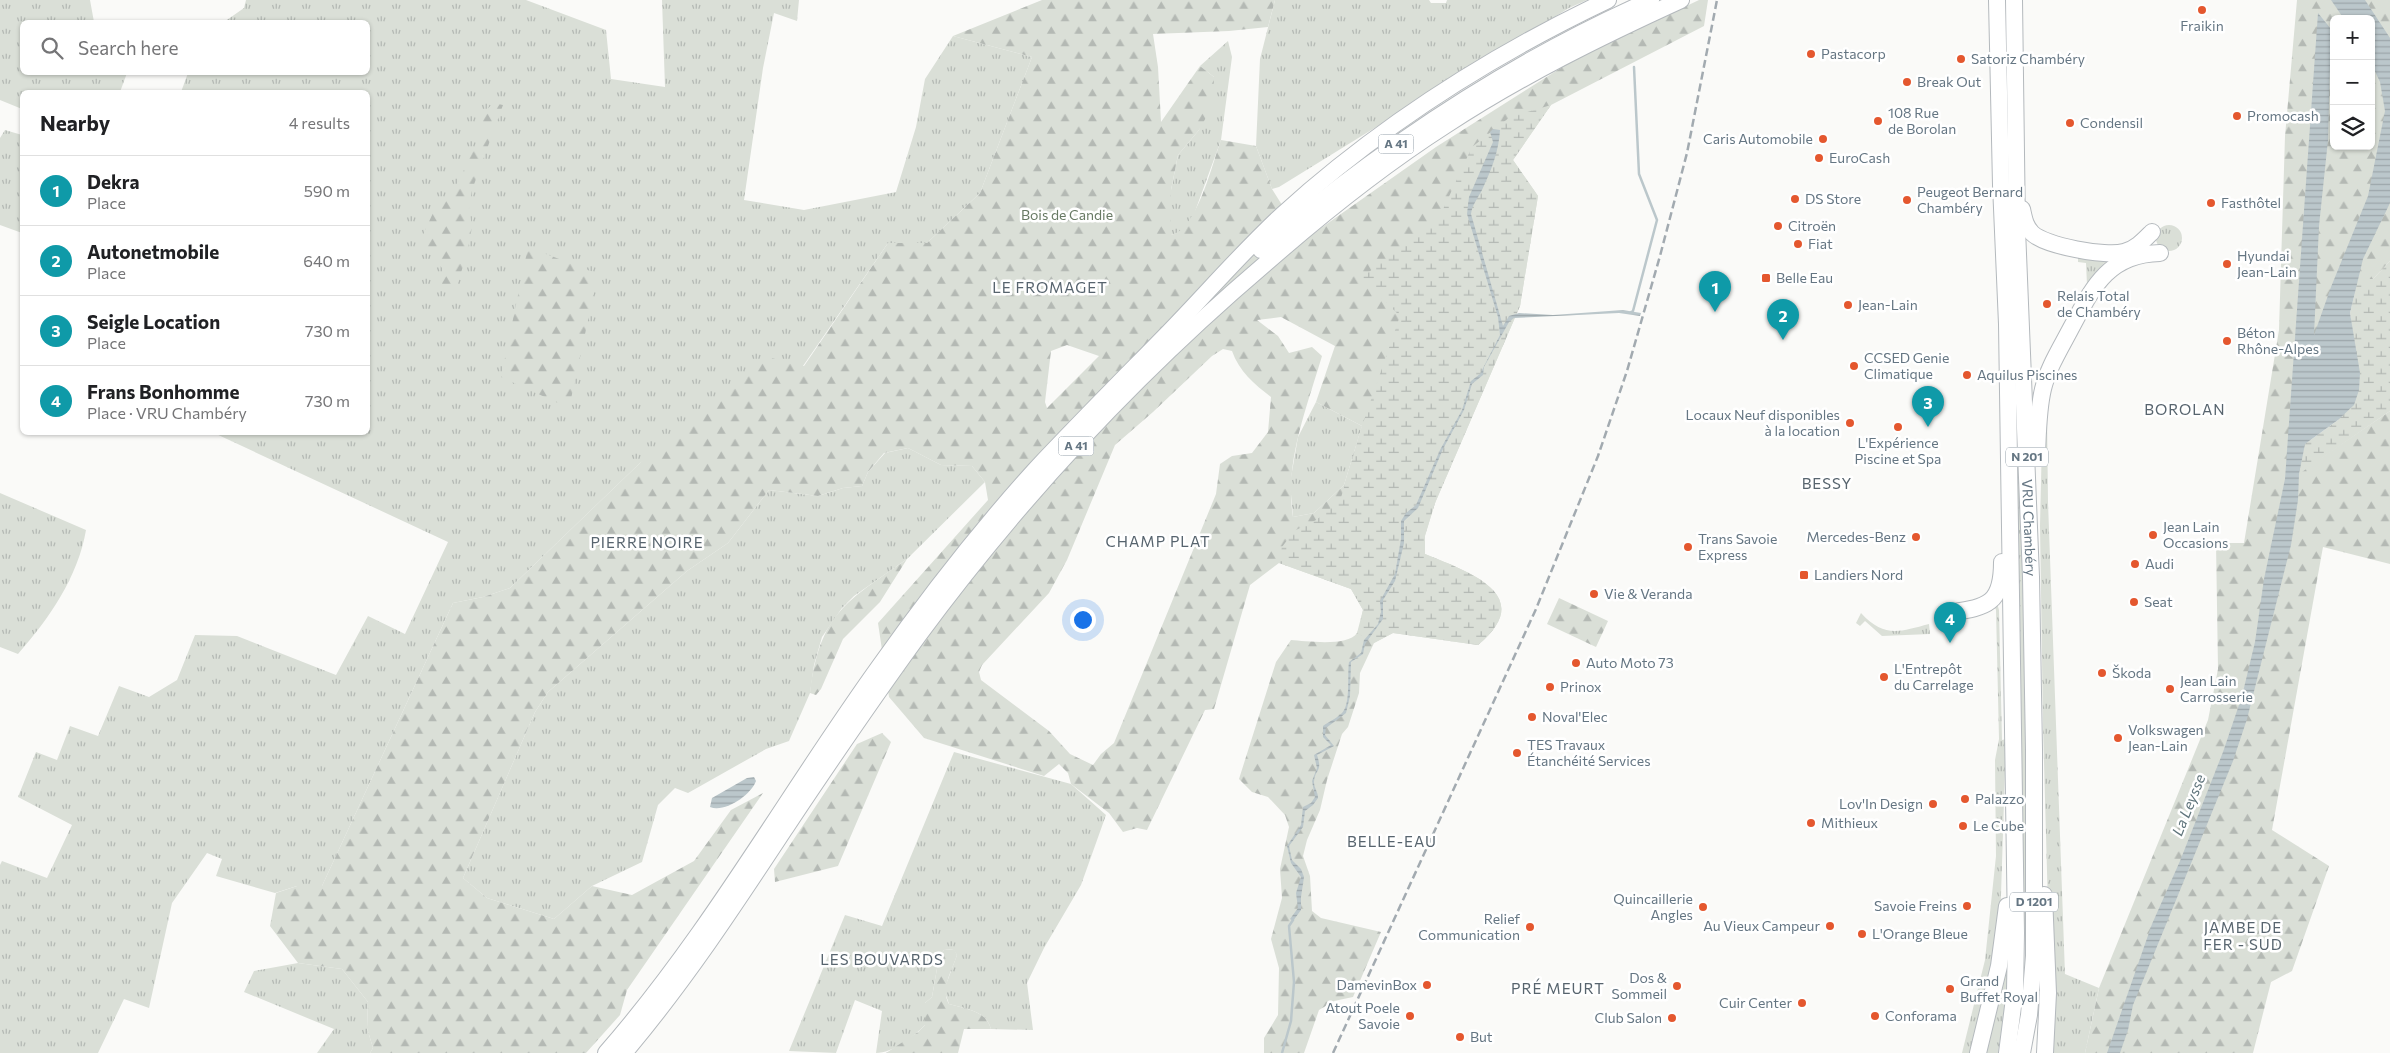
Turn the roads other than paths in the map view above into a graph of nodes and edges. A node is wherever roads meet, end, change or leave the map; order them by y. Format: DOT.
graph roads {
  1 [pos="1608,0"];
  2 [pos="1652,0"];
  3 [pos="1681,0"];
  4 [pos="1997,0"];
  5 [pos="2014,0"];
  6 [pos="2017,163"];
  7 [pos="2001,185"];
  8 [pos="2152,232"];
  9 [pos="2160,254"];
  10 [pos="1170,330"];
  11 [pos="2031,577"];
  12 [pos="1948,614"];
  13 [pos="2034,750"];
  14 [pos="2015,822"];
  15 [pos="606,1053"];
  16 [pos="624,1053"];
  17 [pos="1978,1053"];
  18 [pos="2007,1053"];
  19 [pos="2022,1053"];
  20 [pos="2045,1053"];
  1 -- 10 [label="highway"];
  2 -- 10 [label="highway, A 41"];
  3 -- 16 [label="highway, A 41"];
  4 -- 7 [label="highway, VRU Chambéry / N 201"];
  5 -- 6 [label="highway, VRU Chambéry / N 201"];
  6 -- 8 [label="highway"];
  6 -- 11 [label="highway, VRU Chambéry / N 201"];
  7 -- 12 [label="highway"];
  7 -- 14 [label="highway, VRU Chambéry / N 201"];
  9 -- 11 [label="highway"];
  10 -- 15 [label="highway, A 41"];
  11 -- 13 [label="highway, VRU Chambéry / N 201"];
  13 -- 19 [label="highway, VRU Chambéry / D 1201"];
  13 -- 20 [label="highway"];
  14 -- 17 [label="highway"];
  14 -- 18 [label="highway, VRU Chambéry / D 1201"];
}
